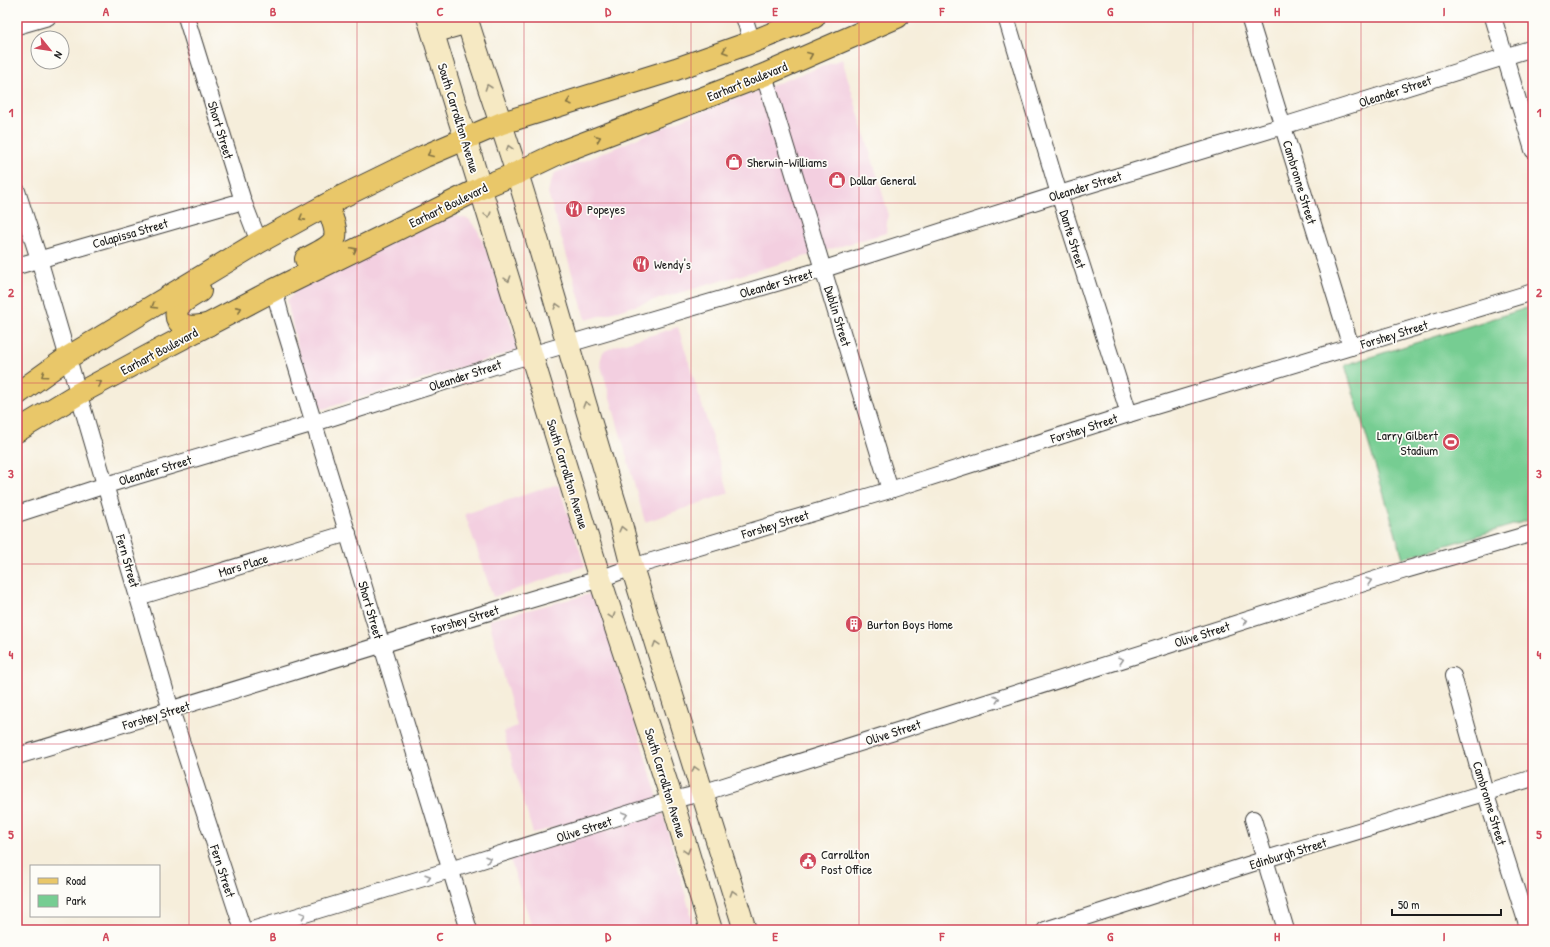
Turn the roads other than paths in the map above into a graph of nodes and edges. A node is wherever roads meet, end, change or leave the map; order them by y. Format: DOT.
graph roads {
  1 [pos="48,17"];
  2 [pos="186,17"];
  3 [pos="744,17"];
  4 [pos="814,17"];
  5 [pos="897,17"];
  6 [pos="1006,17"];
  7 [pos="1249,17"];
  8 [pos="1493,17"];
  9 [pos="467,19"];
  10 [pos="430,25"];
  11 [pos="17,26"];
  12 [pos="752,42"];
  13 [pos="1533,48"];
  14 [pos="1504,57"];
  15 [pos="764,75"];
  16 [pos="502,123"];
  17 [pos="1283,126"];
  18 [pos="466,139"];
  19 [pos="1533,150"];
  20 [pos="517,173"];
  21 [pos="480,188"];
  22 [pos="17,191"];
  23 [pos="1059,194"];
  24 [pos="243,202"];
  25 [pos="327,205"];
  26 [pos="258,242"];
  27 [pos="238,254"];
  28 [pos="39,259"];
  29 [pos="17,266"];
  30 [pos="824,269"];
  31 [pos="274,290"];
  32 [pos="1533,292"];
  33 [pos="210,324"];
  34 [pos="568,343"];
  35 [pos="1351,347"];
  36 [pos="532,354"];
  37 [pos="67,358"];
  38 [pos="17,394"];
  39 [pos="78,394"];
  40 [pos="1129,414"];
  41 [pos="314,423"];
  42 [pos="17,431"];
  43 [pos="106,485"];
  44 [pos="890,490"];
  45 [pos="17,514"];
  46 [pos="348,533"];
  47 [pos="1533,533"];
  48 [pos="632,567"];
  49 [pos="600,579"];
  50 [pos="138,597"];
  51 [pos="381,644"];
  52 [pos="1453,676"];
  53 [pos="171,710"];
  54 [pos="17,756"];
  55 [pos="1533,778"];
  56 [pos="1485,792"];
  57 [pos="702,793"];
  58 [pos="672,800"];
  59 [pos="1253,819"];
  60 [pos="1266,859"];
  61 [pos="450,870"];
  62 [pos="243,930"];
  63 [pos="252,930"];
  64 [pos="468,930"];
  65 [pos="710,930"];
  66 [pos="745,930"];
  67 [pos="1045,930"];
  68 [pos="1286,930"];
  69 [pos="1529,930"];
  1 -- 11 [label="street"];
  2 -- 24 [label="street, Short Street"];
  3 -- 12 [label="street"];
  4 -- 12 [label="main road"];
  15 -- 5 [label="main road, Earhart Boulevard, one-way"];
  6 -- 23 [label="street, Dante Street"];
  7 -- 17 [label="street, Cambronne Street"];
  8 -- 14 [label="street"];
  9 -- 10 [label="main road"];
  16 -- 9 [label="main road, one-way"];
  10 -- 18 [label="main road, South Carrollton Avenue"];
  12 -- 16 [label="main road, one-way"];
  13 -- 14 [label="street, Oleander Street"];
  14 -- 17 [label="street, Oleander Street"];
  14 -- 19 [label="street"];
  20 -- 15 [label="main road, Earhart Boulevard, one-way"];
  15 -- 30 [label="street, Dublin Street"];
  16 -- 18 [label="main road"];
  20 -- 16 [label="main road, one-way"];
  17 -- 23 [label="street, Oleander Street"];
  17 -- 35 [label="street, Cambronne Street"];
  18 -- 21 [label="main road, South Carrollton Avenue"];
  18 -- 25 [label="main road, one-way"];
  20 -- 21 [label="main road, Earhart Boulevard"];
  34 -- 20 [label="main road, one-way"];
  31 -- 21 [label="main road, Earhart Boulevard, one-way"];
  21 -- 36 [label="main road, South Carrollton Avenue, one-way"];
  22 -- 28 [label="street, Fern Street"];
  23 -- 30 [label="street, Oleander Street"];
  23 -- 40 [label="street, Dante Street"];
  24 -- 26 [label="street, Short Street"];
  24 -- 28 [label="street, Colapissa Street"];
  25 -- 26 [label="main road, one-way"];
  25 -- 31 [label="main road"];
  26 -- 27 [label="main road"];
  27 -- 33 [label="main road"];
  27 -- 37 [label="main road, one-way"];
  28 -- 29 [label="street, Colapissa Street"];
  28 -- 37 [label="street, Fern Street"];
  30 -- 34 [label="street, Oleander Street"];
  30 -- 44 [label="street, Dublin Street"];
  33 -- 31 [label="main road, Earhart Boulevard, one-way"];
  31 -- 41 [label="street, Short Street"];
  32 -- 35 [label="street, Forshey Street"];
  39 -- 33 [label="main road, Earhart Boulevard, one-way"];
  34 -- 36 [label="street, Oleander Street"];
  48 -- 34 [label="main road, one-way"];
  35 -- 40 [label="street, Forshey Street"];
  36 -- 41 [label="street, Oleander Street"];
  36 -- 49 [label="main road, South Carrollton Avenue"];
  37 -- 38 [label="main road, one-way"];
  37 -- 39 [label="street, Fern Street"];
  39 -- 42 [label="main road, Earhart Boulevard"];
  39 -- 43 [label="street, Fern Street"];
  40 -- 44 [label="street, Forshey Street"];
  41 -- 43 [label="street, Oleander Street"];
  41 -- 46 [label="street, Short Street"];
  43 -- 45 [label="street, Oleander Street"];
  43 -- 50 [label="street, Fern Street"];
  44 -- 48 [label="street, Forshey Street"];
  46 -- 50 [label="street, Mars Place"];
  46 -- 51 [label="street, Short Street"];
  57 -- 47 [label="street, Olive Street, one-way"];
  48 -- 49 [label="street, Forshey Street"];
  57 -- 48 [label="main road, one-way"];
  49 -- 51 [label="street, Forshey Street"];
  49 -- 58 [label="main road, South Carrollton Avenue, one-way"];
  50 -- 53 [label="street, Fern Street"];
  51 -- 53 [label="street, Forshey Street"];
  51 -- 61 [label="street, Short Street"];
  52 -- 56 [label="street, Cambronne Street"];
  53 -- 54 [label="street, Forshey Street"];
  53 -- 62 [label="street, Fern Street"];
  55 -- 56 [label="street, Edinburgh Street"];
  56 -- 60 [label="street, Edinburgh Street"];
  56 -- 69 [label="street, Cambronne Street"];
  57 -- 58 [label="street, Olive Street"];
  66 -- 57 [label="main road, one-way"];
  61 -- 58 [label="street, Olive Street, one-way"];
  58 -- 65 [label="main road, South Carrollton Avenue, one-way"];
  59 -- 60 [label="street"];
  60 -- 67 [label="street, Edinburgh Street"];
  60 -- 68 [label="street"];
  63 -- 61 [label="street, Olive Street, one-way"];
  61 -- 64 [label="street, Short Street"];
}
